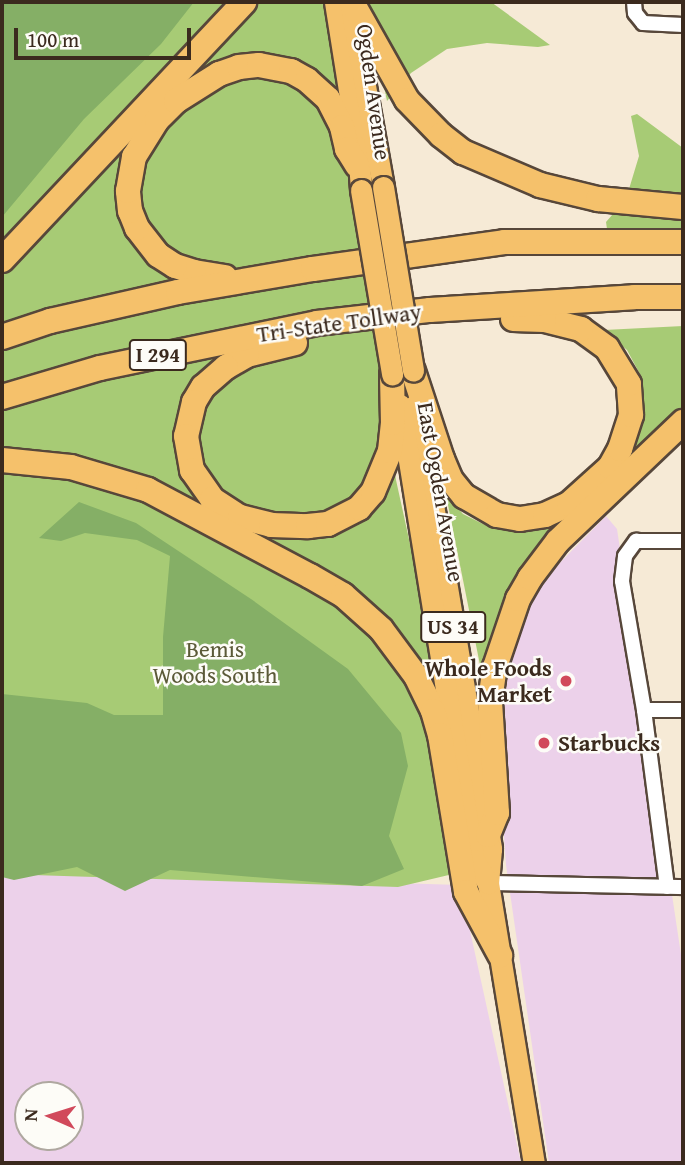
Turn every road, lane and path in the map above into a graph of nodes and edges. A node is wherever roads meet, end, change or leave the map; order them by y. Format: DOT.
graph roads {
  1 [pos="244,2"];
  2 [pos="335,2"];
  3 [pos="351,2"];
  4 [pos="634,2"];
  5 [pos="683,25"];
  6 [pos="357,165"];
  7 [pos="383,187"];
  8 [pos="361,190"];
  9 [pos="683,207"];
  10 [pos="683,242"];
  11 [pos="2,260"];
  12 [pos="313,269"];
  13 [pos="683,297"];
  14 [pos="430,310"];
  15 [pos="317,323"];
  16 [pos="2,337"];
  17 [pos="402,372"];
  18 [pos="2,397"];
  19 [pos="683,422"];
  20 [pos="2,460"];
  21 [pos="683,541"];
  22 [pos="643,710"];
  23 [pos="683,710"];
  24 [pos="488,835"];
  25 [pos="488,883"];
  26 [pos="667,887"];
  27 [pos="683,887"];
  28 [pos="500,955"];
  29 [pos="532,1162"];
  1 -- 11 [label="highway"];
  2 -- 6 [label="main road, Ogden Avenue / US 34"];
  3 -- 7 [label="main road, Ogden Avenue / US 34"];
  3 -- 9 [label="highway"];
  4 -- 5 [label="street"];
  6 -- 8 [label="main road, Ogden Avenue / US 34"];
  6 -- 12 [label="highway"];
  7 -- 17 [label="main road, East Ogden Avenue / US 34, bridge"];
  8 -- 17 [label="main road, East Ogden Avenue / US 34, bridge"];
  10 -- 12 [label="highway, I 294"];
  12 -- 16 [label="highway, I 294"];
  13 -- 14 [label="highway, Tri-State Tollway / I 294"];
  14 -- 15 [label="highway, Tri-State Tollway / I 294"];
  14 -- 17 [label="highway"];
  15 -- 17 [label="highway"];
  15 -- 18 [label="highway, Tri-State Tollway / I 294"];
  17 -- 24 [label="main road, East Ogden Avenue / US 34"];
  17 -- 25 [label="main road, East Ogden Avenue / US 34"];
  19 -- 24 [label="highway"];
  20 -- 28 [label="highway"];
  21 -- 22 [label="street"];
  22 -- 23 [label="street"];
  22 -- 26 [label="street"];
  24 -- 25 [label="main road, East Ogden Avenue / US 34"];
  25 -- 26 [label="street"];
  25 -- 28 [label="main road, East Ogden Avenue / US 34"];
  26 -- 27 [label="street"];
  28 -- 29 [label="main road, East Ogden Avenue / US 34"];
}
